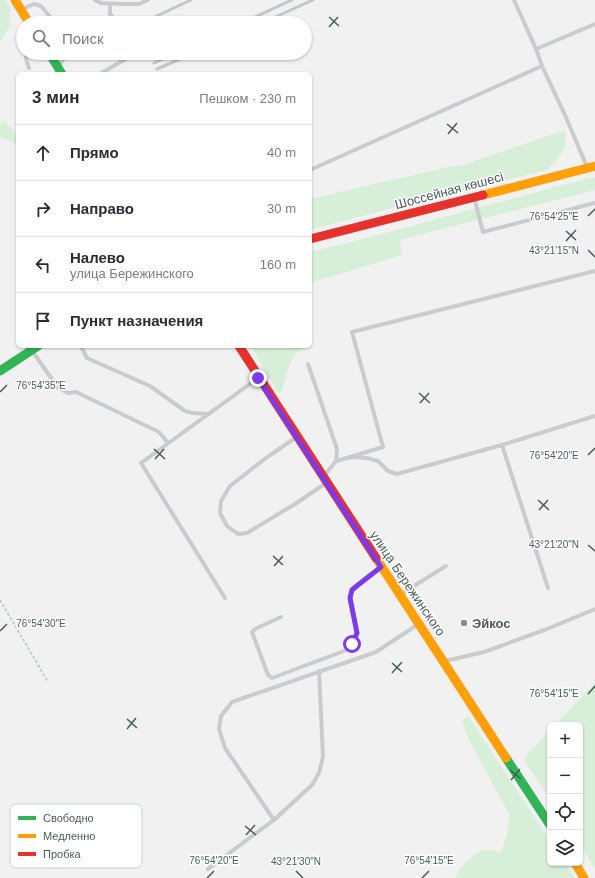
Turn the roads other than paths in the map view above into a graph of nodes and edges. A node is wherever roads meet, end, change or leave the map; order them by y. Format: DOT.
graph roads {
  1 [pos="15,0"];
  2 [pos="95,0"];
  3 [pos="148,0"];
  4 [pos="514,0"];
  5 [pos="110,4"];
  6 [pos="21,10"];
  7 [pos="25,16"];
  8 [pos="49,16"];
  9 [pos="112,16"];
  10 [pos="595,24"];
  11 [pos="536,49"];
  12 [pos="26,60"];
  13 [pos="54,60"];
  14 [pos="65,60"];
  15 [pos="124,60"];
  16 [pos="542,66"];
  17 [pos="29,68"];
  18 [pos="60,70"];
  19 [pos="103,72"];
  20 [pos="591,167"];
  21 [pos="312,169"];
  22 [pos="474,197"];
  23 [pos="595,203"];
  24 [pos="312,239"];
  25 [pos="595,271"];
  26 [pos="35,348"];
  27 [pos="82,348"];
  28 [pos="237,348"];
  29 [pos="240,348"];
  30 [pos="244,355"];
  31 [pos="308,364"];
  32 [pos="0,371"];
  33 [pos="258,378"];
  34 [pos="209,414"];
  35 [pos="595,416"];
  36 [pos="296,437"];
  37 [pos="168,443"];
  38 [pos="502,446"];
  39 [pos="347,458"];
  40 [pos="336,461"];
  41 [pos="324,480"];
  42 [pos="446,566"];
  43 [pos="381,567"];
  44 [pos="548,588"];
  45 [pos="400,595"];
  46 [pos="225,598"];
  47 [pos="595,609"];
  48 [pos="281,617"];
  49 [pos="419,624"];
  50 [pos="444,662"];
  51 [pos="319,671"];
  52 [pos="274,820"];
  53 [pos="547,820"];
  54 [pos="577,866"];
  55 [pos="208,869"];
  56 [pos="584,878"];
  1 -- 6 [label="main road"];
  2 -- 5 [label="lane"];
  3 -- 5 [label="lane"];
  4 -- 11 [label="lane"];
  5 -- 9 [label="lane"];
  6 -- 7 [label="main road"];
  6 -- 8 [label="lane"];
  10 -- 11 [label="lane"];
  11 -- 16 [label="lane"];
  12 -- 17 [label="lane"];
  13 -- 18 [label="main road"];
  14 -- 18 [label="lane"];
  15 -- 19 [label="lane"];
  16 -- 20 [label="lane"];
  16 -- 21 [label="lane"];
  20 -- 22 [label="main road, Шоссейная көшесі"];
  22 -- 23 [label="lane"];
  22 -- 24 [label="main road, Шоссейная көшесі"];
  25 -- 39 [label="lane"];
  26 -- 32 [label="main road"];
  26 -- 37 [label="lane"];
  27 -- 34 [label="lane"];
  28 -- 30 [label="main road"];
  29 -- 30 [label="main road"];
  30 -- 33 [label="main road, улица Бережинского"];
  31 -- 40 [label="lane"];
  33 -- 34 [label="lane"];
  33 -- 36 [label="main road, улица Бережинского"];
  34 -- 37 [label="lane"];
  35 -- 38 [label="lane"];
  36 -- 41 [label="main road, улица Бережинского"];
  36 -- 41 [label="lane"];
  37 -- 46 [label="lane"];
  38 -- 39 [label="lane"];
  38 -- 44 [label="lane"];
  39 -- 40 [label="lane"];
  40 -- 41 [label="lane"];
  41 -- 43 [label="main road, улица Бережинского"];
  42 -- 45 [label="lane"];
  43 -- 45 [label="main road, улица Бережинского"];
  43 -- 48 [label="lane"];
  45 -- 49 [label="main road, улица Бережинского"];
  47 -- 50 [label="lane"];
  49 -- 50 [label="main road, улица Бережинского"];
  49 -- 51 [label="lane"];
  50 -- 53 [label="main road, улица Бережинского"];
  51 -- 52 [label="lane"];
  51 -- 52 [label="lane"];
  52 -- 55 [label="lane"];
  54 -- 56 [label="main road"];
}
